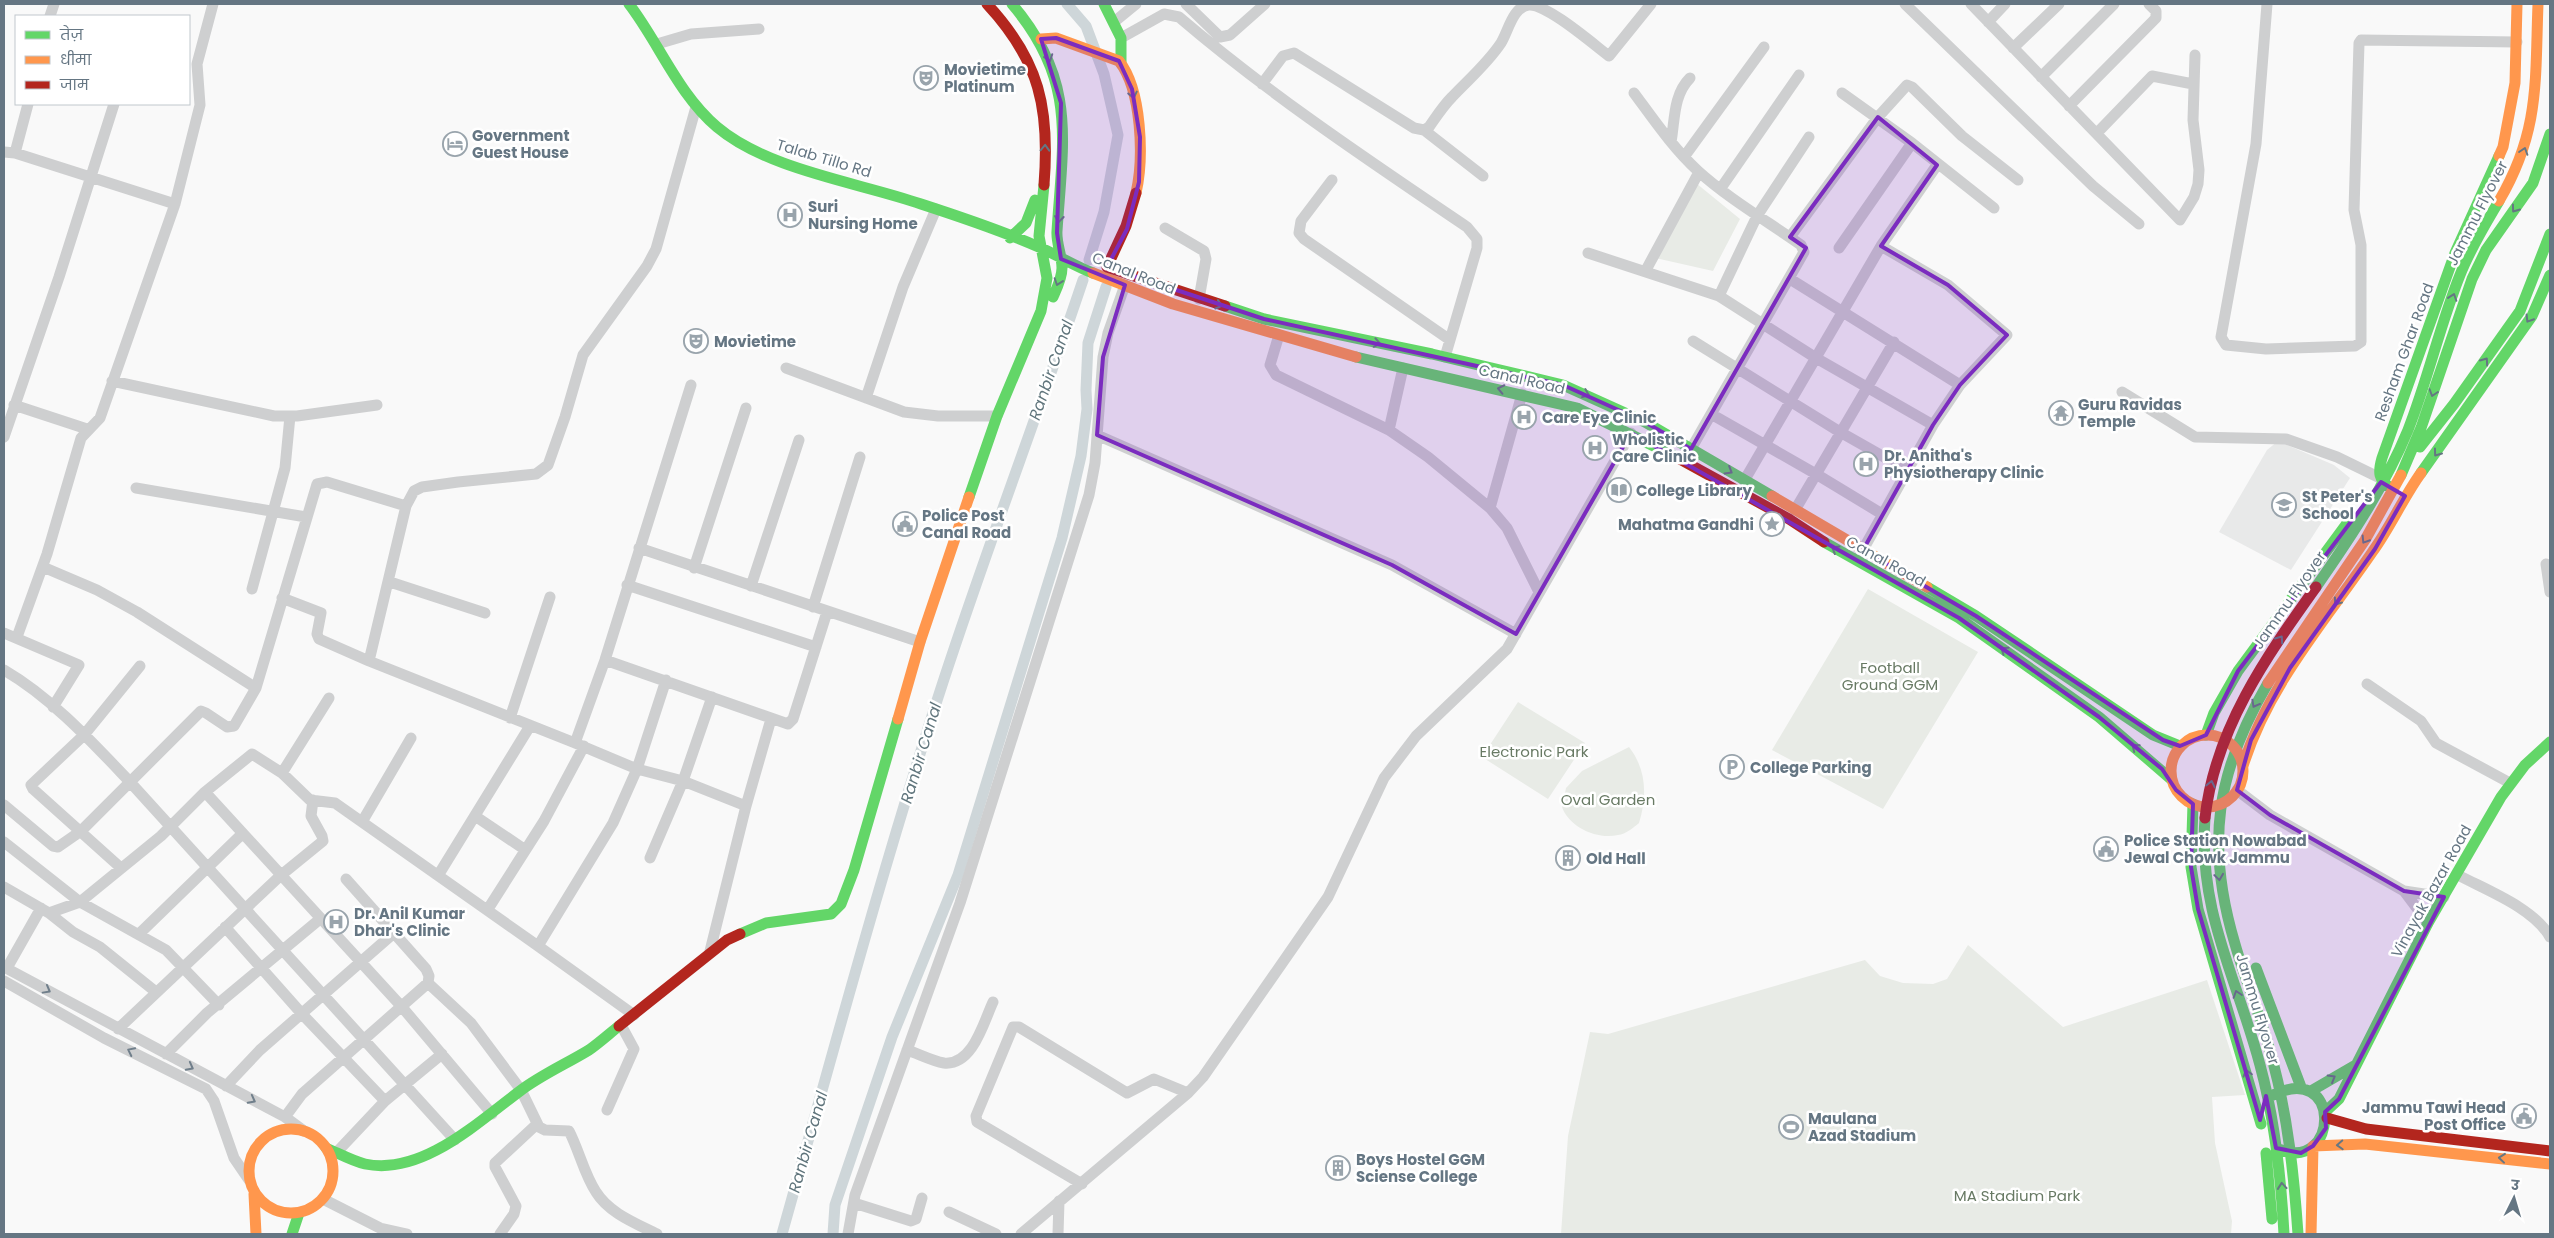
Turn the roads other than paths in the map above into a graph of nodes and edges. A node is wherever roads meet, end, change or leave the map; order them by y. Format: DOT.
graph roads {
  1 [pos="214,4"];
  2 [pos="629,4"];
  3 [pos="987,4"];
  4 [pos="1012,4"];
  5 [pos="1104,4"];
  6 [pos="1136,4"];
  7 [pos="1186,4"];
  8 [pos="1265,4"];
  9 [pos="1651,4"];
  10 [pos="1905,4"];
  11 [pos="1971,4"];
  12 [pos="2005,4"];
  13 [pos="2059,4"];
  14 [pos="2114,4"];
  15 [pos="2149,4"];
  16 [pos="2267,4"];
  17 [pos="2517,4"];
  18 [pos="2538,4"];
  19 [pos="1550,7"];
  20 [pos="1114,22"];
  21 [pos="1988,22"];
  22 [pos="759,29"];
  23 [pos="1121,38"];
  24 [pos="1041,39"];
  25 [pos="2517,42"];
  26 [pos="656,44"];
  27 [pos="1764,47"];
  28 [pos="2013,48"];
  29 [pos="2195,55"];
  30 [pos="1121,63"];
  31 [pos="1799,75"];
  32 [pos="1690,78"];
  33 [pos="2041,78"];
  34 [pos="1262,84"];
  35 [pos="2193,84"];
  36 [pos="1634,93"];
  37 [pos="1842,93"];
  38 [pos="28,105"];
  39 [pos="114,105"];
  40 [pos="2069,106"];
  41 [pos="696,107"];
  42 [pos="1878,117"];
  43 [pos="1424,130"];
  44 [pos="2097,133"];
  45 [pos="2550,134"];
  46 [pos="1809,137"];
  47 [pos="1671,142"];
  48 [pos="1912,143"];
  49 [pos="9,153"];
  50 [pos="1684,157"];
  51 [pos="1937,165"];
  52 [pos="1699,172"];
  53 [pos="91,176"];
  54 [pos="1483,176"];
  55 [pos="1044,178"];
  56 [pos="1332,180"];
  57 [pos="2018,180"];
  58 [pos="1721,188"];
  59 [pos="175,204"];
  60 [pos="1994,208"];
  61 [pos="936,209"];
  62 [pos="1757,216"];
  63 [pos="2139,224"];
  64 [pos="1165,228"];
  65 [pos="2550,234"];
  66 [pos="1790,237"];
  67 [pos="1010,238"];
  68 [pos="1881,246"];
  69 [pos="1041,248"];
  70 [pos="1839,248"];
  71 [pos="1588,253"];
  72 [pos="1059,254"];
  73 [pos="1646,270"];
  74 [pos="2550,275"];
  75 [pos="1790,279"];
  76 [pos="1125,285"];
  77 [pos="1719,296"];
  78 [pos="1199,299"];
  79 [pos="1041,311"];
  80 [pos="1843,312"];
  81 [pos="1763,325"];
  82 [pos="1279,335"];
  83 [pos="1450,340"];
  84 [pos="1693,341"];
  85 [pos="1894,342"];
  86 [pos="1445,357"];
  87 [pos="1816,358"];
  88 [pos="786,368"];
  89 [pos="1404,368"];
  90 [pos="1738,369"];
  91 [pos="112,381"];
  92 [pos="691,384"];
  93 [pos="1960,385"];
  94 [pos="1867,387"];
  95 [pos="2122,392"];
  96 [pos="1522,394"];
  97 [pos="866,398"];
  98 [pos="1791,402"];
  99 [pos="14,405"];
  100 [pos="377,405"];
  101 [pos="746,408"];
  102 [pos="1711,414"];
  103 [pos="290,416"];
  104 [pos="997,416"];
  105 [pos="1933,425"];
  106 [pos="87,429"];
  107 [pos="1389,430"];
  108 [pos="1840,432"];
  109 [pos="1631,433"];
  110 [pos="1098,435"];
  111 [pos="4,436"];
  112 [pos="799,440"];
  113 [pos="1765,445"];
  114 [pos="1691,449"];
  115 [pos="860,457"];
  116 [pos="1907,470"];
  117 [pos="1816,474"];
  118 [pos="2379,479"];
  119 [pos="1744,480"];
  120 [pos="136,488"];
  121 [pos="2405,496"];
  122 [pos="406,506"];
  123 [pos="1490,508"];
  124 [pos="1795,510"];
  125 [pos="273,512"];
  126 [pos="1882,514"];
  127 [pos="306,517"];
  128 [pos="639,548"];
  129 [pos="1863,550"];
  130 [pos="1856,561"];
  131 [pos="2546,564"];
  132 [pos="43,567"];
  133 [pos="694,568"];
  134 [pos="390,582"];
  135 [pos="627,585"];
  136 [pos="751,586"];
  137 [pos="252,589"];
  138 [pos="1539,592"];
  139 [pos="2550,592"];
  140 [pos="550,596"];
  141 [pos="282,598"];
  142 [pos="813,607"];
  143 [pos="827,612"];
  144 [pos="486,613"];
  145 [pos="4,633"];
  146 [pos="1516,634"];
  147 [pos="18,637"];
  148 [pos="920,642"];
  149 [pos="816,646"];
  150 [pos="605,660"];
  151 [pos="369,662"];
  152 [pos="140,666"];
  153 [pos="4,670"];
  154 [pos="666,680"];
  155 [pos="2367,684"];
  156 [pos="256,688"];
  157 [pos="712,697"];
  158 [pos="329,698"];
  159 [pos="53,708"];
  160 [pos="510,718"];
  161 [pos="771,719"];
  162 [pos="530,726"];
  163 [pos="2206,734"];
  164 [pos="84,735"];
  165 [pos="411,738"];
  166 [pos="2550,742"];
  167 [pos="580,744"];
  168 [pos="2180,746"];
  169 [pos="2243,766"];
  170 [pos="637,769"];
  171 [pos="282,773"];
  172 [pos="2171,779"];
  173 [pos="130,782"];
  174 [pos="682,782"];
  175 [pos="2510,783"];
  176 [pos="205,792"];
  177 [pos="2233,795"];
  178 [pos="312,800"];
  179 [pos="2193,804"];
  180 [pos="4,805"];
  181 [pos="746,806"];
  182 [pos="475,816"];
  183 [pos="362,822"];
  184 [pos="171,827"];
  185 [pos="81,831"];
  186 [pos="242,834"];
  187 [pos="4,842"];
  188 [pos="524,849"];
  189 [pos="650,858"];
  190 [pos="208,866"];
  191 [pos="121,868"];
  192 [pos="439,874"];
  193 [pos="2458,874"];
  194 [pos="280,876"];
  195 [pos="346,879"];
  196 [pos="4,887"];
  197 [pos="2404,891"];
  198 [pos="2444,897"];
  199 [pos="80,902"];
  200 [pos="245,909"];
  201 [pos="488,909"];
  202 [pos="45,911"];
  203 [pos="320,920"];
  204 [pos="2428,923"];
  205 [pos="225,928"];
  206 [pos="395,932"];
  207 [pos="139,934"];
  208 [pos="2550,936"];
  209 [pos="2246,938"];
  210 [pos="538,946"];
  211 [pos="284,951"];
  212 [pos="710,952"];
  213 [pos="2252,957"];
  214 [pos="360,961"];
  215 [pos="5,967"];
  216 [pos="182,967"];
  217 [pos="262,968"];
  218 [pos="4,981"];
  219 [pos="428,983"];
  220 [pos="156,992"];
  221 [pos="324,995"];
  222 [pos="993,1002"];
  223 [pos="219,1005"];
  224 [pos="402,1007"];
  225 [pos="302,1014"];
  226 [pos="634,1015"];
  227 [pos="118,1029"];
  228 [pos="624,1029"];
  229 [pos="365,1038"];
  230 [pos="907,1050"];
  231 [pos="166,1054"];
  232 [pos="442,1054"];
  233 [pos="343,1056"];
  234 [pos="2354,1066"];
  235 [pos="406,1084"];
  236 [pos="226,1086"];
  237 [pos="2306,1089"];
  238 [pos="522,1090"];
  239 [pos="1188,1093"];
  240 [pos="385,1101"];
  241 [pos="607,1110"];
  242 [pos="492,1114"];
  243 [pos="2326,1115"];
  244 [pos="285,1117"];
  245 [pos="534,1118"];
  246 [pos="2260,1120"];
  247 [pos="304,1131"];
  248 [pos="2264,1135"];
  249 [pos="454,1140"];
  250 [pos="2313,1146"];
  251 [pos="331,1150"];
  252 [pos="2550,1151"];
  253 [pos="364,1164"];
  254 [pos="2550,1164"];
  255 [pos="249,1180"];
  256 [pos="1082,1184"];
  257 [pos="330,1188"];
  258 [pos="254,1194"];
  259 [pos="922,1198"];
  260 [pos="323,1199"];
  261 [pos="1059,1201"];
  262 [pos="854,1203"];
  263 [pos="949,1212"];
  264 [pos="299,1213"];
  265 [pos="256,1234"];
  266 [pos="292,1234"];
  267 [pos="407,1234"];
  268 [pos="500,1234"];
  269 [pos="656,1234"];
  270 [pos="848,1234"];
  271 [pos="996,1234"];
  272 [pos="1020,1234"];
  273 [pos="1058,1234"];
  274 [pos="2272,1234"];
  275 [pos="2284,1234"];
  276 [pos="2298,1234"];
  277 [pos="2312,1234"];
  1 -- 59 [label="street"];
  2 -- 26 [label="main road, Talab Tillo Rd"];
  55 -- 3 [label="main road, one-way"];
  4 -- 24 [label="main road"];
  5 -- 20 [label="main road"];
  6 -- 20 [label="street"];
  7 -- 8 [label="street"];
  9 -- 19 [label="street"];
  10 -- 63 [label="street"];
  11 -- 21 [label="street"];
  12 -- 21 [label="street"];
  13 -- 28 [label="street"];
  14 -- 33 [label="street"];
  15 -- 40 [label="street"];
  16 -- 25 [label="street"];
  17 -- 25 [label="main road, Resham Ghar Road"];
  275 -- 18 [label="main road, Jammu Flyover, one-way"];
  19 -- 43 [label="street"];
  20 -- 23 [label="main road"];
  21 -- 28 [label="street"];
  22 -- 26 [label="street"];
  23 -- 30 [label="main road"];
  23 -- 34 [label="street"];
  24 -- 30 [label="main road"];
  24 -- 72 [label="main road, one-way"];
  25 -- 118 [label="main road, Resham Ghar Road"];
  26 -- 41 [label="main road, Talab Tillo Rd"];
  27 -- 50 [label="street"];
  28 -- 33 [label="street"];
  29 -- 35 [label="street"];
  30 -- 78 [label="main road, Canal Road, one-way"];
  31 -- 58 [label="street"];
  32 -- 47 [label="street"];
  33 -- 40 [label="street"];
  34 -- 43 [label="street"];
  34 -- 83 [label="street"];
  35 -- 44 [label="street"];
  35 -- 44 [label="street"];
  36 -- 47 [label="street"];
  37 -- 42 [label="street"];
  38 -- 49 [label="street"];
  39 -- 53 [label="street"];
  40 -- 44 [label="street"];
  41 -- 61 [label="main road, Talab Tillo Rd"];
  41 -- 122 [label="street"];
  42 -- 48 [label="street"];
  42 -- 57 [label="street"];
  42 -- 66 [label="street"];
  43 -- 54 [label="street"];
  45 -- 276 [label="main road, Jammu Flyover, one-way"];
  46 -- 62 [label="street"];
  47 -- 50 [label="street"];
  48 -- 51 [label="street"];
  48 -- 70 [label="street"];
  49 -- 53 [label="street"];
  50 -- 52 [label="street"];
  51 -- 60 [label="street"];
  51 -- 68 [label="street"];
  52 -- 58 [label="street"];
  52 -- 73 [label="street"];
  53 -- 59 [label="street"];
  53 -- 99 [label="street"];
  55 -- 67 [label="main road"];
  55 -- 69 [label="main road"];
  56 -- 83 [label="street"];
  58 -- 62 [label="street"];
  59 -- 91 [label="street"];
  61 -- 67 [label="main road, Talab Tillo Rd"];
  61 -- 97 [label="street"];
  62 -- 66 [label="street"];
  62 -- 77 [label="street"];
  64 -- 78 [label="street"];
  118 -- 65 [label="main road, one-way"];
  66 -- 75 [label="street"];
  67 -- 69 [label="main road, Talab Tillo Rd"];
  68 -- 80 [label="street"];
  68 -- 93 [label="street"];
  69 -- 72 [label="main road, Canal Road"];
  69 -- 79 [label="main road"];
  71 -- 73 [label="street"];
  72 -- 76 [label="main road, Canal Road"];
  72 -- 79 [label="main road, one-way"];
  73 -- 77 [label="street"];
  74 -- 121 [label="main road, one-way"];
  75 -- 80 [label="street"];
  75 -- 81 [label="street"];
  76 -- 82 [label="main road, Canal Road"];
  76 -- 110 [label="street"];
  77 -- 81 [label="street"];
  78 -- 86 [label="main road, Canal Road, one-way"];
  79 -- 104 [label="main road"];
  80 -- 85 [label="street"];
  80 -- 87 [label="street"];
  81 -- 87 [label="street"];
  81 -- 90 [label="street"];
  82 -- 89 [label="main road, Canal Road"];
  82 -- 107 [label="street"];
  83 -- 86 [label="street"];
  84 -- 90 [label="street"];
  85 -- 93 [label="street"];
  85 -- 94 [label="street"];
  86 -- 114 [label="main road, Canal Road, one-way"];
  87 -- 94 [label="street"];
  87 -- 98 [label="street"];
  88 -- 97 [label="street"];
  96 -- 89 [label="main road, Canal Road, one-way"];
  89 -- 107 [label="street"];
  90 -- 98 [label="street"];
  90 -- 102 [label="street"];
  91 -- 103 [label="street"];
  91 -- 106 [label="street"];
  92 -- 128 [label="street"];
  93 -- 105 [label="street"];
  94 -- 105 [label="street"];
  94 -- 108 [label="street"];
  95 -- 118 [label="street"];
  96 -- 109 [label="main road, Canal Road"];
  96 -- 123 [label="street"];
  97 -- 104 [label="street"];
  98 -- 108 [label="street"];
  98 -- 113 [label="street"];
  99 -- 106 [label="street"];
  99 -- 111 [label="street"];
  100 -- 103 [label="street"];
  101 -- 133 [label="street"];
  102 -- 113 [label="street"];
  102 -- 114 [label="street"];
  103 -- 125 [label="street"];
  104 -- 148 [label="main road"];
  105 -- 116 [label="street"];
  106 -- 132 [label="street"];
  107 -- 123 [label="street"];
  108 -- 116 [label="street"];
  108 -- 117 [label="street"];
  130 -- 109 [label="main road, Canal Road, one-way"];
  109 -- 138 [label="street"];
  110 -- 146 [label="street"];
  110 -- 230 [label="street"];
  112 -- 136 [label="street"];
  113 -- 117 [label="street"];
  113 -- 119 [label="street"];
  114 -- 119 [label="main road, Canal Road, one-way"];
  115 -- 142 [label="street"];
  116 -- 126 [label="street"];
  117 -- 124 [label="street"];
  117 -- 126 [label="street"];
  118 -- 121 [label="main road"];
  118 -- 163 [label="main road"];
  119 -- 124 [label="main road, Canal Road"];
  120 -- 125 [label="street"];
  121 -- 169 [label="main road, one-way"];
  122 -- 127 [label="street"];
  122 -- 134 [label="street"];
  123 -- 138 [label="street"];
  124 -- 129 [label="main road, Canal Road"];
  125 -- 127 [label="street"];
  125 -- 137 [label="street"];
  126 -- 129 [label="street"];
  127 -- 141 [label="street"];
  128 -- 133 [label="street"];
  128 -- 135 [label="street"];
  129 -- 130 [label="street"];
  129 -- 168 [label="main road, Canal Road"];
  172 -- 130 [label="main road, Canal Road, one-way"];
  131 -- 139 [label="street"];
  132 -- 147 [label="street"];
  132 -- 156 [label="street"];
  133 -- 136 [label="street"];
  134 -- 144 [label="street"];
  134 -- 151 [label="street"];
  135 -- 149 [label="street"];
  135 -- 150 [label="street"];
  136 -- 142 [label="street"];
  138 -- 146 [label="street"];
  140 -- 160 [label="street"];
  141 -- 151 [label="street"];
  141 -- 156 [label="street"];
  142 -- 143 [label="street"];
  143 -- 148 [label="street"];
  143 -- 149 [label="street"];
  145 -- 147 [label="street"];
  146 -- 239 [label="street"];
  147 -- 159 [label="street"];
  148 -- 212 [label="main road"];
  149 -- 161 [label="street"];
  150 -- 154 [label="street"];
  150 -- 167 [label="street"];
  151 -- 160 [label="street"];
  152 -- 164 [label="street"];
  153 -- 159 [label="street"];
  154 -- 157 [label="street"];
  154 -- 170 [label="street"];
  155 -- 175 [label="street"];
  156 -- 173 [label="street"];
  157 -- 161 [label="street"];
  157 -- 174 [label="street"];
  158 -- 171 [label="street"];
  159 -- 164 [label="street"];
  160 -- 162 [label="street"];
  161 -- 181 [label="street"];
  162 -- 167 [label="street"];
  162 -- 182 [label="street"];
  163 -- 168 [label="main road"];
  163 -- 169 [label="main road"];
  164 -- 173 [label="street"];
  164 -- 185 [label="street"];
  165 -- 183 [label="street"];
  166 -- 175 [label="main road, Vinayak Bazar Road"];
  167 -- 170 [label="street"];
  167 -- 188 [label="street"];
  168 -- 172 [label="main road"];
  169 -- 177 [label="main road"];
  170 -- 174 [label="street"];
  170 -- 210 [label="street"];
  171 -- 176 [label="street"];
  171 -- 178 [label="street"];
  172 -- 179 [label="main road"];
  173 -- 184 [label="street"];
  173 -- 185 [label="street"];
  174 -- 181 [label="street"];
  174 -- 189 [label="street"];
  175 -- 193 [label="main road, Vinayak Bazar Road"];
  176 -- 184 [label="street"];
  176 -- 186 [label="street"];
  177 -- 179 [label="main road"];
  177 -- 197 [label="street"];
  177 -- 209 [label="main road"];
  178 -- 183 [label="street"];
  178 -- 194 [label="street"];
  246 -- 179 [label="main road, one-way"];
  180 -- 185 [label="street"];
  181 -- 212 [label="street"];
  182 -- 188 [label="street"];
  182 -- 192 [label="street"];
  183 -- 192 [label="street"];
  184 -- 190 [label="street"];
  184 -- 191 [label="street"];
  185 -- 191 [label="street"];
  186 -- 190 [label="street"];
  186 -- 194 [label="street"];
  187 -- 199 [label="street"];
  188 -- 201 [label="street"];
  190 -- 200 [label="street"];
  190 -- 207 [label="street"];
  191 -- 199 [label="street"];
  192 -- 201 [label="street"];
  193 -- 198 [label="main road, Vinayak Bazar Road"];
  193 -- 208 [label="street"];
  194 -- 200 [label="street"];
  194 -- 203 [label="street"];
  195 -- 206 [label="street"];
  196 -- 202 [label="street"];
  197 -- 198 [label="street"];
  197 -- 204 [label="street"];
  198 -- 204 [label="main road, Vinayak Bazar Road"];
  199 -- 202 [label="street"];
  199 -- 207 [label="street"];
  200 -- 205 [label="street"];
  200 -- 211 [label="street"];
  201 -- 210 [label="street"];
  202 -- 215 [label="street"];
  202 -- 220 [label="street"];
  203 -- 211 [label="street"];
  203 -- 214 [label="street"];
  204 -- 234 [label="main road, Vinayak Bazar Road"];
  205 -- 216 [label="street"];
  205 -- 217 [label="street"];
  206 -- 214 [label="street"];
  206 -- 219 [label="street"];
  207 -- 216 [label="street"];
  210 -- 226 [label="street"];
  211 -- 217 [label="street"];
  211 -- 221 [label="street"];
  212 -- 226 [label="main road"];
  213 -- 237 [label="main road"];
  214 -- 221 [label="street"];
  214 -- 224 [label="street"];
  215 -- 227 [label="street, one-way"];
  216 -- 220 [label="street"];
  216 -- 223 [label="street"];
  217 -- 223 [label="street"];
  217 -- 225 [label="street"];
  255 -- 218 [label="street, one-way"];
  219 -- 224 [label="street"];
  219 -- 238 [label="street"];
  220 -- 227 [label="street"];
  221 -- 225 [label="street"];
  221 -- 229 [label="street"];
  222 -- 230 [label="street"];
  223 -- 231 [label="street"];
  224 -- 229 [label="street"];
  224 -- 232 [label="street"];
  225 -- 233 [label="street"];
  225 -- 236 [label="street"];
  226 -- 228 [label="main road"];
  227 -- 231 [label="street"];
  228 -- 238 [label="main road"];
  228 -- 241 [label="street"];
  229 -- 233 [label="street"];
  229 -- 235 [label="street"];
  230 -- 262 [label="street"];
  231 -- 236 [label="street, one-way"];
  232 -- 235 [label="street"];
  232 -- 242 [label="street"];
  233 -- 240 [label="street"];
  233 -- 244 [label="street"];
  237 -- 234 [label="main road, one-way"];
  234 -- 243 [label="main road, Vinayak Bazar Road"];
  235 -- 240 [label="street"];
  235 -- 249 [label="street"];
  236 -- 244 [label="street, one-way"];
  237 -- 243 [label="main road"];
  237 -- 246 [label="main road"];
  238 -- 242 [label="main road"];
  238 -- 245 [label="street"];
  239 -- 256 [label="street"];
  239 -- 256 [label="street"];
  240 -- 251 [label="street"];
  242 -- 249 [label="main road"];
  243 -- 250 [label="main road"];
  243 -- 252 [label="main road"];
  244 -- 247 [label="street"];
  245 -- 268 [label="street"];
  245 -- 269 [label="street"];
  246 -- 248 [label="main road"];
  247 -- 251 [label="main road"];
  247 -- 255 [label="main road"];
  248 -- 250 [label="main road"];
  248 -- 274 [label="main road"];
  249 -- 253 [label="main road"];
  254 -- 250 [label="main road, one-way"];
  250 -- 277 [label="main road"];
  251 -- 253 [label="main road"];
  251 -- 257 [label="main road"];
  253 -- 257 [label="main road"];
  255 -- 258 [label="main road"];
  256 -- 261 [label="street"];
  257 -- 260 [label="main road"];
  258 -- 264 [label="main road"];
  258 -- 265 [label="main road"];
  259 -- 262 [label="street"];
  260 -- 264 [label="main road"];
  260 -- 267 [label="street"];
  261 -- 272 [label="street"];
  261 -- 273 [label="street"];
  262 -- 270 [label="street"];
  263 -- 271 [label="street"];
  264 -- 266 [label="main road"];
}
